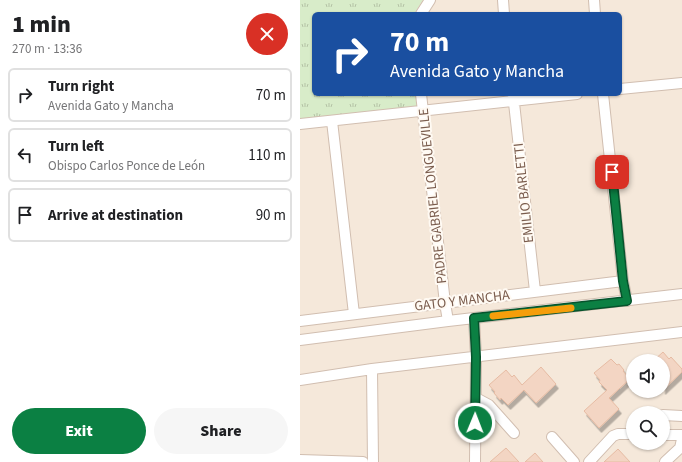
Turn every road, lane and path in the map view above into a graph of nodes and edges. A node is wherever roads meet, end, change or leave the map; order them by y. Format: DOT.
graph roads {
  1 [pos="430,0"];
  2 [pos="503,0"];
  3 [pos="594,0"];
  4 [pos="422,12"];
  5 [pos="504,12"];
  6 [pos="595,12"];
  7 [pos="682,83"];
  8 [pos="622,89"];
  9 [pos="421,96"];
  10 [pos="535,96"];
  11 [pos="603,96"];
  12 [pos="514,97"];
  13 [pos="423,111"];
  14 [pos="332,121"];
  15 [pos="300,124"];
  16 [pos="623,281"];
  17 [pos="535,291"];
  18 [pos="682,294"];
  19 [pos="627,301"];
  20 [pos="445,303"];
  21 [pos="354,314"];
  22 [pos="474,318"];
  23 [pos="300,321"];
  24 [pos="448,321"];
  25 [pos="682,332"];
  26 [pos="300,340"];
  27 [pos="476,357"];
  28 [pos="372,369"];
  29 [pos="300,380"];
  30 [pos="476,398"];
  31 [pos="670,416"];
  32 [pos="682,416"];
  33 [pos="514,433"];
  34 [pos="626,434"];
  35 [pos="670,435"];
  36 [pos="682,435"];
  37 [pos="552,437"];
  38 [pos="682,439"];
  39 [pos="300,460"];
  40 [pos="363,462"];
  41 [pos="373,462"];
  42 [pos="475,462"];
  43 [pos="574,462"];
  44 [pos="589,462"];
  45 [pos="666,462"];
  1 -- 4 [label="street"];
  2 -- 5 [label="street"];
  3 -- 6 [label="street"];
  7 -- 8 [label="street"];
  9 -- 13 [label="street, PADRE GABRIEL LONGUEVILLE"];
  10 -- 12 [label="street"];
  11 -- 16 [label="street"];
  12 -- 13 [label="street"];
  12 -- 17 [label="street, EMILIO BARLETTI"];
  13 -- 14 [label="street"];
  13 -- 20 [label="street, PADRE GABRIEL LONGUEVILLE"];
  14 -- 15 [label="street"];
  14 -- 21 [label="street"];
  16 -- 17 [label="street, GATO Y MANCHA"];
  16 -- 19 [label="street"];
  17 -- 20 [label="street, GATO Y MANCHA"];
  18 -- 19 [label="street"];
  19 -- 22 [label="street"];
  20 -- 21 [label="street, GATO Y MANCHA"];
  20 -- 24 [label="street, PADRE GABRIEL LONGUEVILLE"];
  21 -- 23 [label="street, GATO Y MANCHA"];
  22 -- 24 [label="street"];
  22 -- 27 [label="street"];
  24 -- 26 [label="street"];
  25 -- 27 [label="street"];
  27 -- 28 [label="street"];
  27 -- 30 [label="street"];
  28 -- 29 [label="street"];
  28 -- 41 [label="street"];
  30 -- 33 [label="street"];
  30 -- 42 [label="street"];
  31 -- 32 [label="street"];
  34 -- 44 [label="street"];
  35 -- 36 [label="street"];
  37 -- 43 [label="street"];
  38 -- 45 [label="street"];
  39 -- 40 [label="street"];
}
